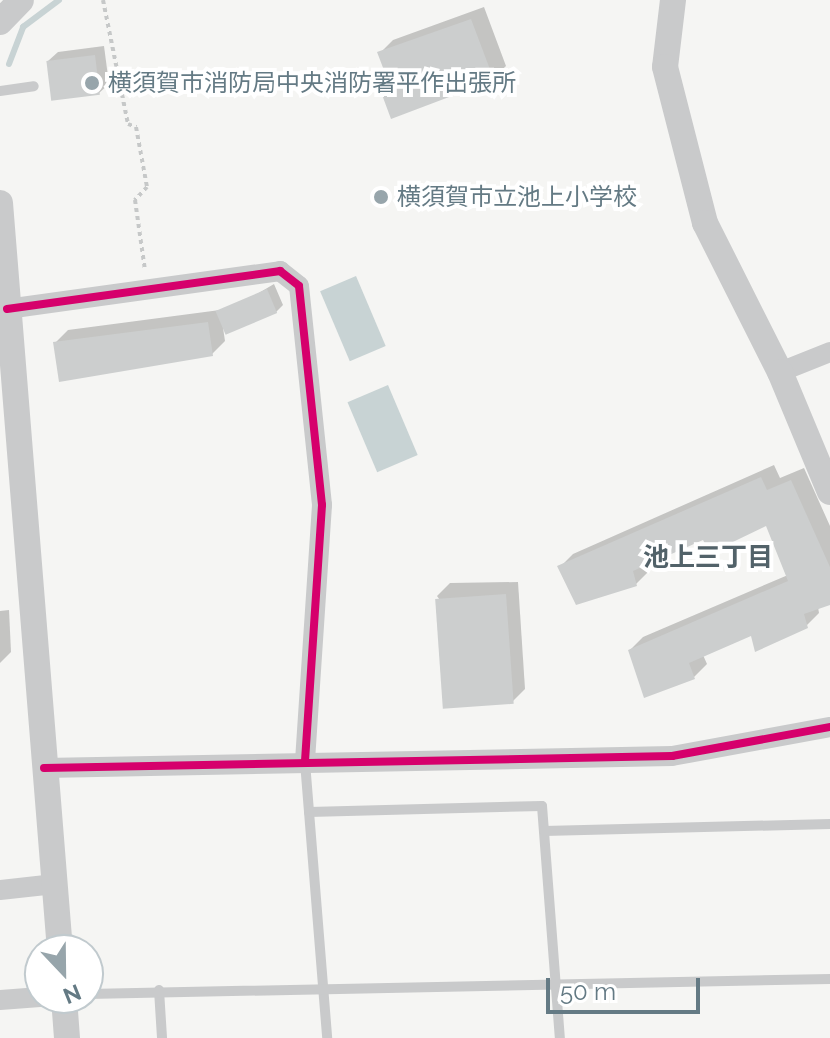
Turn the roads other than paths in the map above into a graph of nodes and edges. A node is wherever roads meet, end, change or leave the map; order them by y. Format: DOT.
graph roads {
  1 [pos="21,0"];
  2 [pos="673,0"];
  3 [pos="0,22"];
  4 [pos="34,86"];
  5 [pos="0,91"];
  6 [pos="0,203"];
  7 [pos="7,309"];
  8 [pos="830,352"];
  9 [pos="780,372"];
  10 [pos="830,492"];
  11 [pos="830,727"];
  12 [pos="305,762"];
  13 [pos="44,768"];
  14 [pos="309,812"];
  15 [pos="830,824"];
  16 [pos="544,831"];
  17 [pos="55,884"];
  18 [pos="0,890"];
  19 [pos="59,934"];
  20 [pos="830,979"];
  21 [pos="556,983"];
  22 [pos="322,988"];
  23 [pos="159,990"];
  24 [pos="104,993"];
  25 [pos="24,998"];
  26 [pos="0,1000"];
  27 [pos="65,1014"];
  28 [pos="67,1038"];
  29 [pos="162,1038"];
  30 [pos="327,1038"];
  31 [pos="560,1038"];
  1 -- 3 [label="street"];
  2 -- 9 [label="street"];
  4 -- 5 [label="lane"];
  6 -- 7 [label="street"];
  7 -- 12 [label="street"];
  7 -- 13 [label="street"];
  8 -- 9 [label="street"];
  9 -- 10 [label="street"];
  11 -- 12 [label="street"];
  12 -- 13 [label="street"];
  12 -- 14 [label="lane"];
  13 -- 17 [label="street"];
  14 -- 16 [label="lane"];
  14 -- 22 [label="lane"];
  15 -- 16 [label="lane"];
  16 -- 21 [label="lane"];
  17 -- 18 [label="street"];
  17 -- 19 [label="street"];
  20 -- 21 [label="lane"];
  21 -- 22 [label="lane"];
  21 -- 31 [label="lane"];
  22 -- 23 [label="lane"];
  22 -- 30 [label="lane"];
  23 -- 24 [label="lane"];
  23 -- 29 [label="lane"];
  25 -- 26 [label="street"];
  27 -- 28 [label="street"];
}
